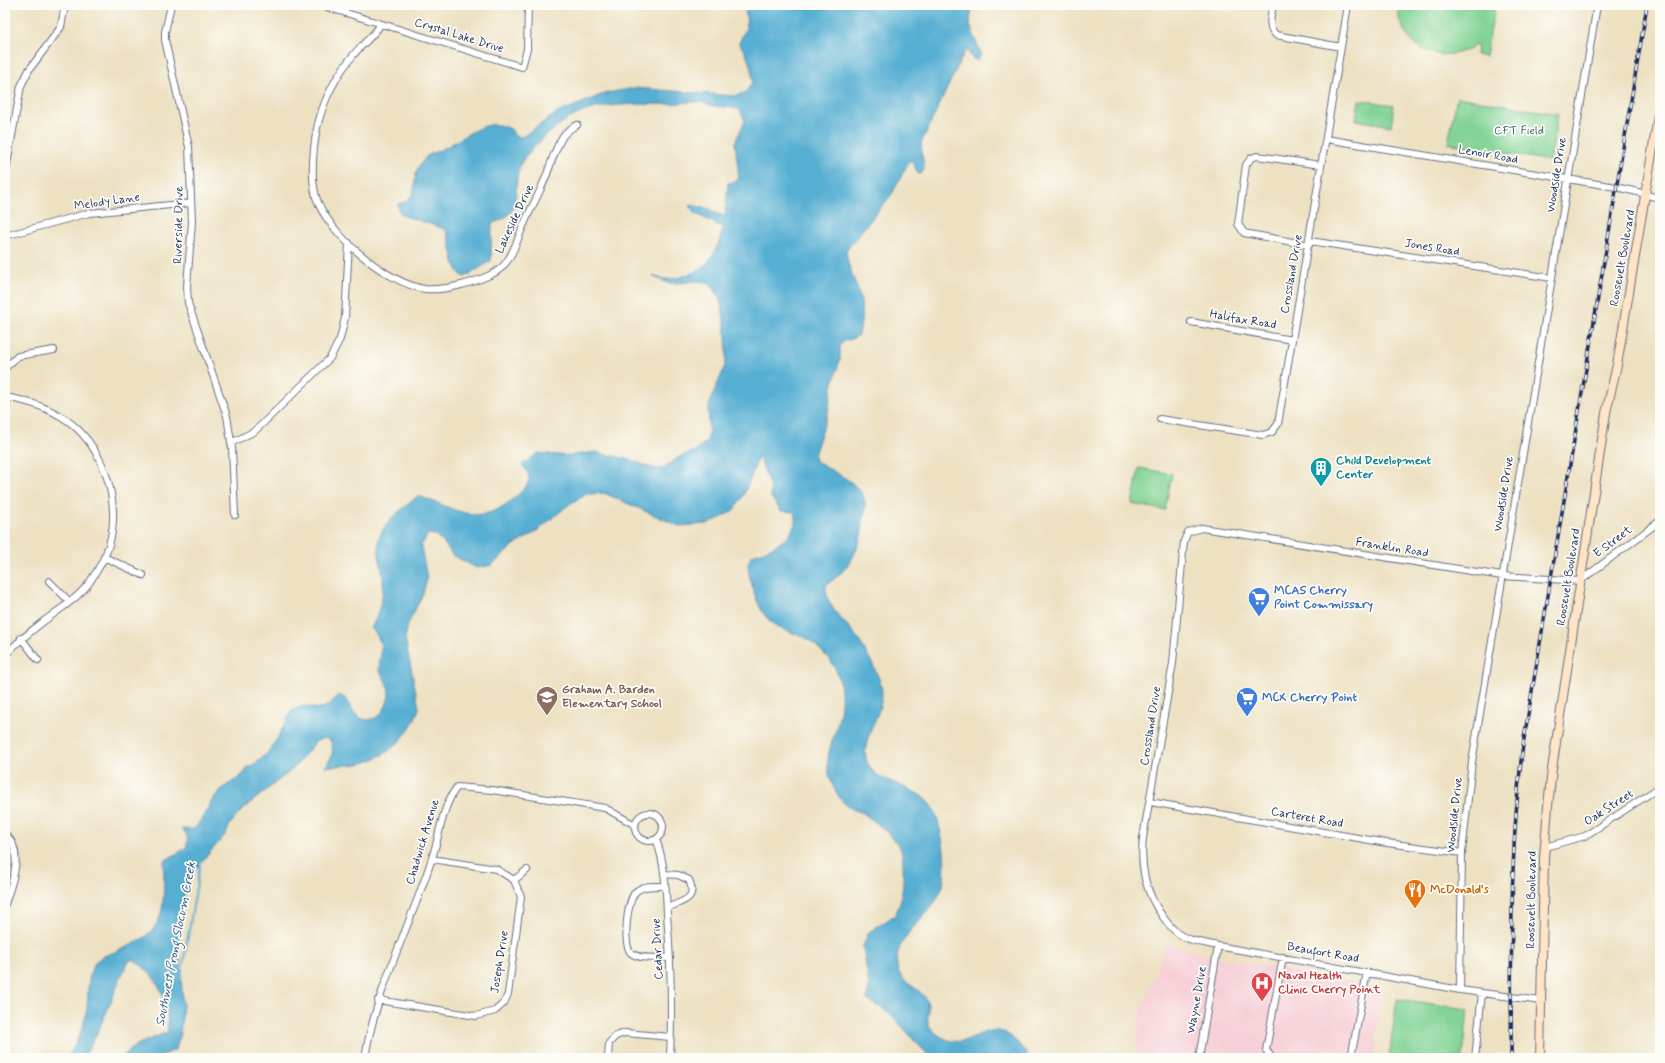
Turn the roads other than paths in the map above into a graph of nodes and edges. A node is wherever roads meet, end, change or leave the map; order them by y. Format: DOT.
graph roads {
  1 [pos="65,5"];
  2 [pos="171,5"];
  3 [pos="320,5"];
  4 [pos="528,5"];
  5 [pos="1273,5"];
  6 [pos="1348,5"];
  7 [pos="1597,5"];
  8 [pos="381,24"];
  9 [pos="1341,47"];
  10 [pos="1660,105"];
  11 [pos="577,125"];
  12 [pos="1657,129"];
  13 [pos="1326,139"];
  14 [pos="1660,146"];
  15 [pos="1322,164"];
  16 [pos="5,176"];
  17 [pos="1568,180"];
  18 [pos="1646,194"];
  19 [pos="1660,198"];
  20 [pos="191,203"];
  21 [pos="5,236"];
  22 [pos="349,243"];
  23 [pos="1309,243"];
  24 [pos="1552,278"];
  25 [pos="1191,322"];
  26 [pos="1292,340"];
  27 [pos="54,350"];
  28 [pos="5,368"];
  29 [pos="5,397"];
  30 [pos="1160,419"];
  31 [pos="231,443"];
  32 [pos="235,515"];
  33 [pos="1660,521"];
  34 [pos="1202,528"];
  35 [pos="104,557"];
  36 [pos="143,575"];
  37 [pos="1502,576"];
  38 [pos="49,581"];
  39 [pos="1580,581"];
  40 [pos="70,602"];
  41 [pos="21,638"];
  42 [pos="5,655"];
  43 [pos="38,660"];
  44 [pos="1660,787"];
  45 [pos="1150,802"];
  46 [pos="635,825"];
  47 [pos="5,834"];
  48 [pos="656,839"];
  49 [pos="1545,847"];
  50 [pos="1462,853"];
  51 [pos="432,859"];
  52 [pos="527,870"];
  53 [pos="664,874"];
  54 [pos="514,880"];
  55 [pos="665,886"];
  56 [pos="5,904"];
  57 [pos="667,908"];
  58 [pos="1174,930"];
  59 [pos="1218,946"];
  60 [pos="1283,957"];
  61 [pos="670,958"];
  62 [pos="1366,972"];
  63 [pos="1460,990"];
  64 [pos="1482,993"];
  65 [pos="378,1000"];
  66 [pos="1542,1001"];
  67 [pos="671,1037"];
  68 [pos="365,1058"];
  69 [pos="608,1058"];
  70 [pos="670,1058"];
  71 [pos="1199,1058"];
  72 [pos="1272,1058"];
  73 [pos="1351,1058"];
  74 [pos="1475,1058"];
  75 [pos="1540,1058"];
  1 -- 16 [label="street"];
  2 -- 20 [label="street, Riverside Drive"];
  3 -- 8 [label="street, Crystal Lake Drive"];
  4 -- 8 [label="street, Crystal Lake Drive"];
  5 -- 9 [label="street"];
  6 -- 9 [label="street, Crossland Drive"];
  7 -- 17 [label="street, Woodside Drive"];
  8 -- 22 [label="street, Lakeside Drive"];
  9 -- 13 [label="street, Crossland Drive"];
  10 -- 12 [label="street, Roosevelt Boulevard"];
  11 -- 22 [label="street, Lakeside Drive"];
  12 -- 14 [label="street"];
  12 -- 18 [label="street, Roosevelt Boulevard"];
  13 -- 15 [label="street, Crossland Drive"];
  13 -- 17 [label="street, Lenoir Road"];
  15 -- 23 [label="street, Crossland Drive"];
  15 -- 23 [label="street, Jones Road"];
  17 -- 18 [label="street, Lenoir Road"];
  17 -- 24 [label="street, Woodside Drive"];
  18 -- 19 [label="street, Lenoir Road"];
  18 -- 39 [label="street, Roosevelt Boulevard"];
  20 -- 21 [label="street, Melody Lane"];
  20 -- 31 [label="street, Riverside Drive"];
  22 -- 31 [label="street"];
  23 -- 24 [label="street, Jones Road"];
  23 -- 26 [label="street, Crossland Drive"];
  24 -- 37 [label="street, Woodside Drive"];
  25 -- 26 [label="street, Halifax Road"];
  26 -- 30 [label="street, Crossland Drive"];
  27 -- 28 [label="street"];
  29 -- 35 [label="street"];
  31 -- 32 [label="street, Riverside Drive"];
  33 -- 39 [label="street, E Street"];
  34 -- 37 [label="street, Franklin Road"];
  34 -- 45 [label="street, Crossland Drive"];
  35 -- 36 [label="street"];
  35 -- 40 [label="street"];
  37 -- 39 [label="street, Franklin Road"];
  37 -- 50 [label="street, Woodside Drive"];
  38 -- 40 [label="street"];
  39 -- 49 [label="street, Roosevelt Boulevard"];
  40 -- 41 [label="street"];
  41 -- 42 [label="street"];
  41 -- 43 [label="street"];
  44 -- 49 [label="street, Oak Street"];
  45 -- 50 [label="street, Carteret Road"];
  45 -- 58 [label="street, Crossland Drive"];
  46 -- 48 [label="street"];
  46 -- 48 [label="street"];
  46 -- 51 [label="street, Chadwick Avenue"];
  47 -- 56 [label="street"];
  48 -- 53 [label="street, Cedar Drive"];
  49 -- 66 [label="street, Roosevelt Boulevard"];
  50 -- 63 [label="street, Woodside Drive"];
  51 -- 54 [label="street"];
  51 -- 65 [label="street, Chadwick Avenue"];
  52 -- 54 [label="street"];
  53 -- 55 [label="street, Cedar Drive"];
  53 -- 57 [label="street"];
  54 -- 65 [label="street, Joseph Drive"];
  55 -- 57 [label="street, Cedar Drive"];
  55 -- 61 [label="street"];
  57 -- 61 [label="street, Cedar Drive"];
  58 -- 59 [label="street, Beaufort Road"];
  59 -- 60 [label="street, Beaufort Road"];
  59 -- 71 [label="street, Wayne Drive"];
  60 -- 62 [label="street, Beaufort Road"];
  60 -- 72 [label="street"];
  61 -- 67 [label="street, Cedar Drive"];
  62 -- 63 [label="street, Beaufort Road"];
  62 -- 73 [label="street"];
  63 -- 64 [label="street, Beaufort Road"];
  64 -- 66 [label="street, Beaufort Road"];
  64 -- 74 [label="street"];
  65 -- 68 [label="street, Chadwick Avenue"];
  66 -- 75 [label="street, Roosevelt Boulevard"];
  67 -- 69 [label="street"];
  67 -- 70 [label="street, Cedar Drive"];
}
